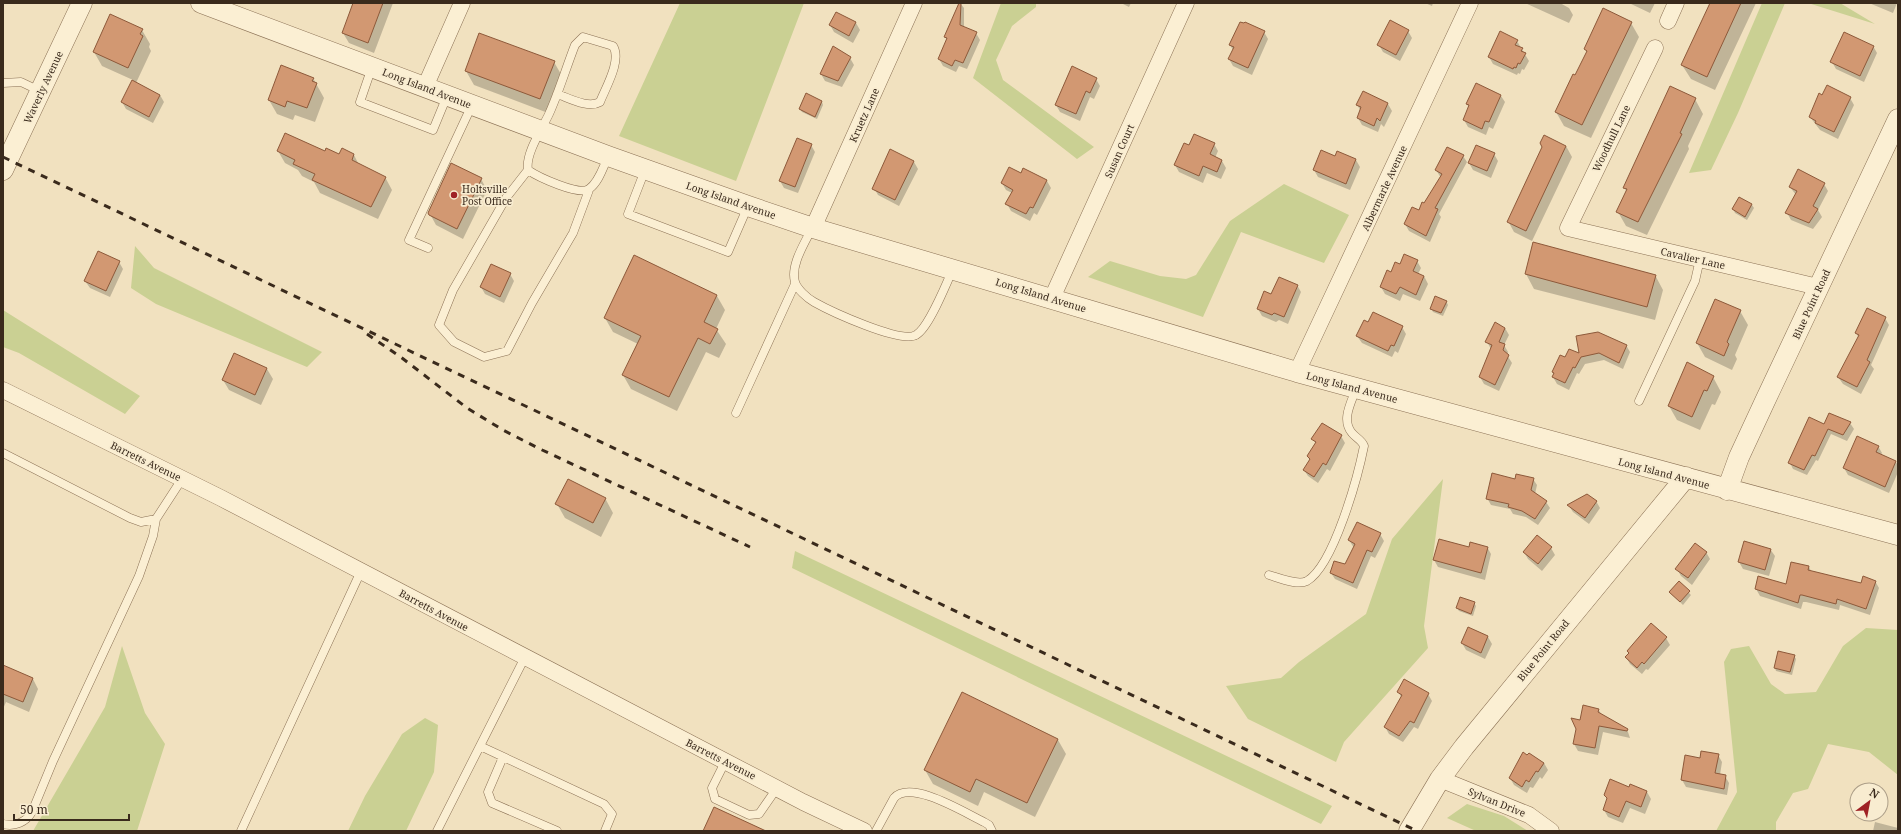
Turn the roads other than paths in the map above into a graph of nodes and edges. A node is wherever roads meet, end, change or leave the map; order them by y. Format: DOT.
graph roads {
  1 [pos="82,3"];
  2 [pos="201,3"];
  3 [pos="462,3"];
  4 [pos="914,3"];
  5 [pos="1186,3"];
  6 [pos="1470,3"];
  7 [pos="1676,3"];
  8 [pos="1668,21"];
  9 [pos="1655,48"];
  10 [pos="372,67"];
  11 [pos="3,83"];
  12 [pos="425,87"];
  13 [pos="41,92"];
  14 [pos="557,94"];
  15 [pos="448,95"];
  16 [pos="472,105"];
  17 [pos="1898,119"];
  18 [pos="540,130"];
  19 [pos="608,156"];
  20 [pos="3,170"];
  21 [pos="528,170"];
  22 [pos="645,170"];
  23 [pos="589,190"];
  24 [pos="748,206"];
  25 [pos="813,228"];
  26 [pos="1568,228"];
  27 [pos="428,248"];
  28 [pos="1700,260"];
  29 [pos="953,269"];
  30 [pos="795,284"];
  31 [pos="1818,287"];
  32 [pos="1052,298"];
  33 [pos="1297,372"];
  34 [pos="1356,389"];
  35 [pos="3,390"];
  36 [pos="1639,401"];
  37 [pos="736,413"];
  38 [pos="3,453"];
  39 [pos="1686,477"];
  40 [pos="182,479"];
  41 [pos="1727,490"];
  42 [pos="156,519"];
  43 [pos="1898,535"];
  44 [pos="361,571"];
  45 [pos="1269,575"];
  46 [pos="525,657"];
  47 [pos="480,746"];
  48 [pos="503,757"];
  49 [pos="725,762"];
  50 [pos="1440,779"];
  51 [pos="776,788"];
  52 [pos="3,824"];
  53 [pos="241,831"];
  54 [pos="437,831"];
  55 [pos="557,831"];
  56 [pos="605,831"];
  57 [pos="864,831"];
  58 [pos="876,831"];
  59 [pos="992,831"];
  60 [pos="1410,831"];
  61 [pos="1551,831"];
  1 -- 13 [label="street, Waverly Avenue"];
  2 -- 10 [label="street, Long Island Avenue"];
  3 -- 12 [label="street"];
  4 -- 25 [label="street, Kruetz Lane"];
  5 -- 32 [label="street, Susan Court"];
  6 -- 33 [label="street, Albermarle Avenue"];
  7 -- 8 [label="street"];
  9 -- 26 [label="street, Woodhull Lane"];
  10 -- 12 [label="street, Long Island Avenue"];
  10 -- 15 [label="lane"];
  11 -- 13 [label="lane"];
  12 -- 15 [label="street, Long Island Avenue"];
  13 -- 20 [label="street, Waverly Avenue"];
  14 -- 14 [label="lane"];
  14 -- 18 [label="lane"];
  15 -- 16 [label="street, Long Island Avenue"];
  16 -- 18 [label="street, Long Island Avenue"];
  16 -- 27 [label="lane"];
  17 -- 31 [label="street, Blue Point Road"];
  18 -- 19 [label="street, Long Island Avenue"];
  18 -- 21 [label="lane"];
  19 -- 22 [label="street, Long Island Avenue"];
  19 -- 23 [label="lane"];
  21 -- 23 [label="lane"];
  21 -- 23 [label="lane"];
  22 -- 24 [label="street, Long Island Avenue"];
  22 -- 24 [label="lane"];
  24 -- 25 [label="street, Long Island Avenue"];
  25 -- 29 [label="street, Long Island Avenue"];
  25 -- 30 [label="lane"];
  26 -- 28 [label="street, Cavalier Lane"];
  28 -- 31 [label="street, Cavalier Lane"];
  28 -- 36 [label="lane"];
  29 -- 30 [label="lane"];
  29 -- 32 [label="street, Long Island Avenue"];
  30 -- 37 [label="lane"];
  31 -- 41 [label="street, Blue Point Road"];
  32 -- 33 [label="street, Long Island Avenue"];
  33 -- 34 [label="street, Long Island Avenue"];
  34 -- 39 [label="street, Long Island Avenue"];
  34 -- 45 [label="lane"];
  35 -- 40 [label="street, Barretts Avenue"];
  38 -- 42 [label="lane"];
  39 -- 41 [label="street, Long Island Avenue"];
  39 -- 50 [label="street, Blue Point Road"];
  40 -- 42 [label="lane"];
  40 -- 44 [label="street, Barretts Avenue"];
  41 -- 43 [label="street, Long Island Avenue"];
  42 -- 52 [label="lane"];
  44 -- 46 [label="street, Barretts Avenue"];
  44 -- 53 [label="lane"];
  46 -- 47 [label="lane"];
  46 -- 49 [label="street, Barretts Avenue"];
  47 -- 48 [label="lane"];
  47 -- 54 [label="lane"];
  48 -- 55 [label="lane"];
  48 -- 56 [label="lane"];
  49 -- 51 [label="street, Barretts Avenue"];
  49 -- 51 [label="lane"];
  50 -- 60 [label="street, Blue Point Road"];
  50 -- 61 [label="street, Sylvan Drive"];
  51 -- 57 [label="street, Barretts Avenue"];
  58 -- 59 [label="lane"];
}
